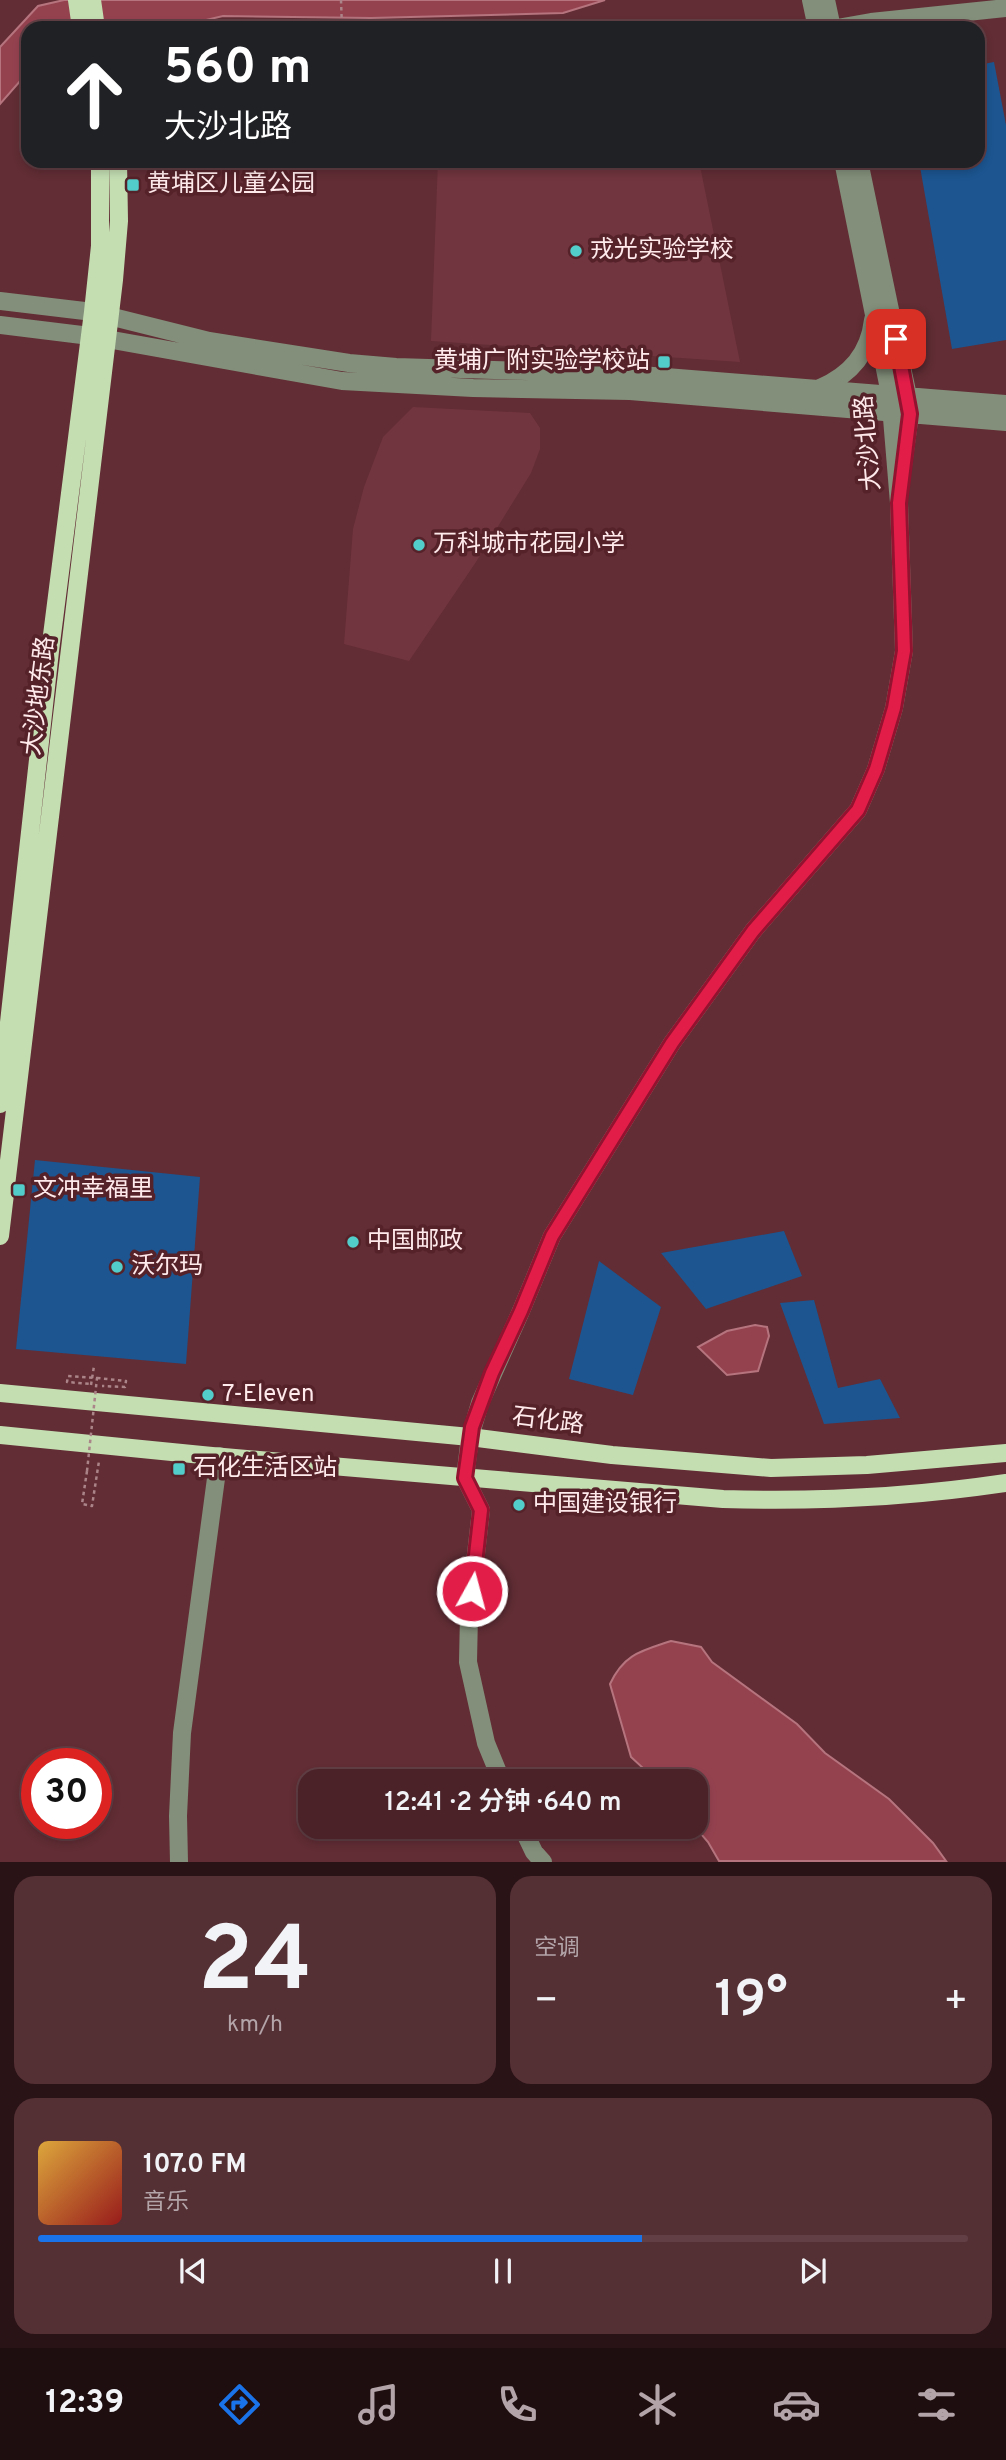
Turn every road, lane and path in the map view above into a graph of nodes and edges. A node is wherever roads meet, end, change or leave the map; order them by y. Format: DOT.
graph roads {
  1 [pos="77,0"];
  2 [pos="92,0"];
  3 [pos="341,0"];
  4 [pos="811,0"];
  5 [pos="826,0"];
  6 [pos="1005,14"];
  7 [pos="80,21"];
  8 [pos="95,21"];
  9 [pos="342,21"];
  10 [pos="816,21"];
  11 [pos="833,21"];
  12 [pos="888,21"];
  13 [pos="100,168"];
  14 [pos="118,168"];
  15 [pos="844,168"];
  16 [pos="860,168"];
  17 [pos="0,302"];
  18 [pos="874,313"];
  19 [pos="101,314"];
  20 [pos="0,325"];
  21 [pos="90,336"];
  22 [pos="108,341"];
  23 [pos="818,389"];
  24 [pos="902,401"];
  25 [pos="1006,404"];
  26 [pos="891,413"];
  27 [pos="1006,422"];
  28 [pos="899,503"];
  29 [pos="0,1104"];
  30 [pos="0,1236"];
  31 [pos="94,1366"];
  32 [pos="97,1378"];
  33 [pos="102,1385"];
  34 [pos="0,1393"];
  35 [pos="0,1435"];
  36 [pos="470,1437"];
  37 [pos="1006,1453"];
  38 [pos="219,1456"];
  39 [pos="99,1461"];
  40 [pos="465,1478"];
  41 [pos="1006,1483"];
  42 [pos="497,1769"];
  43 [pos="528,1839"];
  44 [pos="179,1861"];
  45 [pos="543,1861"];
  1 -- 7 [label="main road"];
  2 -- 8 [label="main road"];
  3 -- 9 [label="path"];
  4 -- 10 [label="street"];
  5 -- 11 [label="street"];
  6 -- 12 [label="street"];
  13 -- 19 [label="main road, 大沙地东路"];
  14 -- 19 [label="main road, 大沙地东路"];
  15 -- 18 [label="street, 大沙北路"];
  16 -- 24 [label="street, 大沙北路"];
  17 -- 19 [label="street"];
  18 -- 23 [label="street"];
  18 -- 24 [label="street, 大沙北路"];
  19 -- 21 [label="main road, 大沙地东路"];
  19 -- 22 [label="main road, 大沙地东路"];
  19 -- 23 [label="street"];
  20 -- 21 [label="street"];
  21 -- 22 [label="street"];
  21 -- 29 [label="main road, 大沙地东路"];
  22 -- 26 [label="street"];
  22 -- 30 [label="main road, 大沙地东路"];
  23 -- 24 [label="street"];
  24 -- 25 [label="street"];
  24 -- 26 [label="street"];
  24 -- 27 [label="street"];
  24 -- 28 [label="street, 大沙北路"];
  26 -- 28 [label="street, 大沙北路"];
  28 -- 36 [label="street"];
  31 -- 32 [label="path, bridge"];
  32 -- 33 [label="path"];
  32 -- 39 [label="path, bridge"];
  34 -- 36 [label="main road, 石化路"];
  35 -- 38 [label="main road"];
  36 -- 37 [label="main road, 石化路"];
  36 -- 40 [label="street"];
  38 -- 40 [label="main road"];
  38 -- 44 [label="street"];
  40 -- 41 [label="main road"];
  40 -- 42 [label="street"];
  43 -- 45 [label="street"];
}
